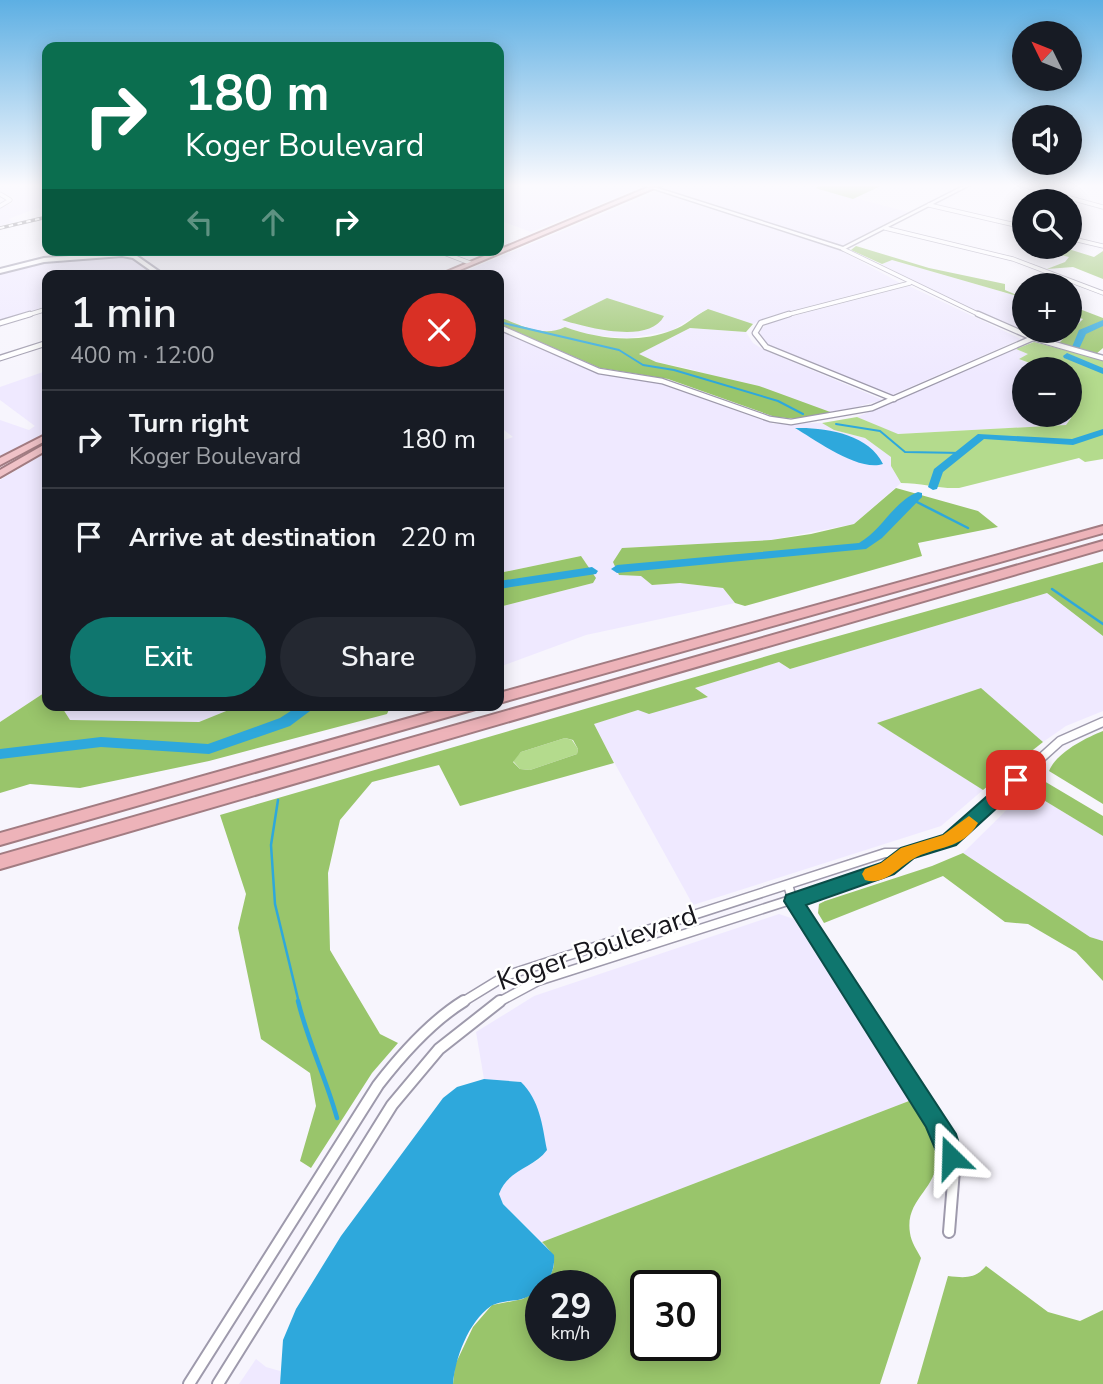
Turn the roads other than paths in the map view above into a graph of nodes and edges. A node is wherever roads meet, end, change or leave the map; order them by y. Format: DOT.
graph roads {
  1 [pos="843,249"];
  2 [pos="970,249"];
  3 [pos="76,256"];
  4 [pos="130,256"];
  5 [pos="452,256"];
  6 [pos="487,256"];
  7 [pos="470,263"];
  8 [pos="154,270"];
  9 [pos="454,270"];
  10 [pos="0,271"];
  11 [pos="910,284"];
  12 [pos="1103,293"];
  13 [pos="42,310"];
  14 [pos="0,323"];
  15 [pos="504,329"];
  16 [pos="1012,329"];
  17 [pos="1021,343"];
  18 [pos="1050,343"];
  19 [pos="42,345"];
  20 [pos="0,358"];
  21 [pos="1103,358"];
  22 [pos="894,399"];
  23 [pos="42,440"];
  24 [pos="42,449"];
  25 [pos="0,462"];
  26 [pos="0,474"];
  27 [pos="1103,529"];
  28 [pos="1103,545"];
  29 [pos="504,697"];
  30 [pos="453,711"];
  31 [pos="1103,722"];
  32 [pos="102,811"];
  33 [pos="0,833"];
  34 [pos="0,839"];
  35 [pos="908,853"];
  36 [pos="0,862"];
  37 [pos="788,885"];
  38 [pos="793,901"];
  39 [pos="949,1232"];
  40 [pos="189,1384"];
  41 [pos="218,1384"];
  1 -- 11 [label="street"];
  2 -- 12 [label="street"];
  3 -- 10 [label="main road"];
  4 -- 8 [label="main road"];
  5 -- 7 [label="street"];
  6 -- 7 [label="highway"];
  7 -- 9 [label="highway"];
  11 -- 16 [label="street"];
  11 -- 22 [label="street"];
  13 -- 14 [label="street"];
  15 -- 22 [label="street"];
  17 -- 22 [label="street"];
  18 -- 21 [label="street"];
  19 -- 20 [label="street"];
  23 -- 25 [label="highway"];
  24 -- 26 [label="highway"];
  27 -- 29 [label="highway"];
  28 -- 36 [label="highway"];
  30 -- 32 [label="highway"];
  31 -- 35 [label="street, Koger Boulevard"];
  32 -- 33 [label="highway"];
  32 -- 34 [label="highway"];
  35 -- 37 [label="street, Koger Boulevard"];
  35 -- 38 [label="street, Koger Boulevard"];
  37 -- 38 [label="street"];
  37 -- 40 [label="street, Koger Boulevard"];
  38 -- 39 [label="street"];
  38 -- 41 [label="street, Koger Boulevard"];
}
